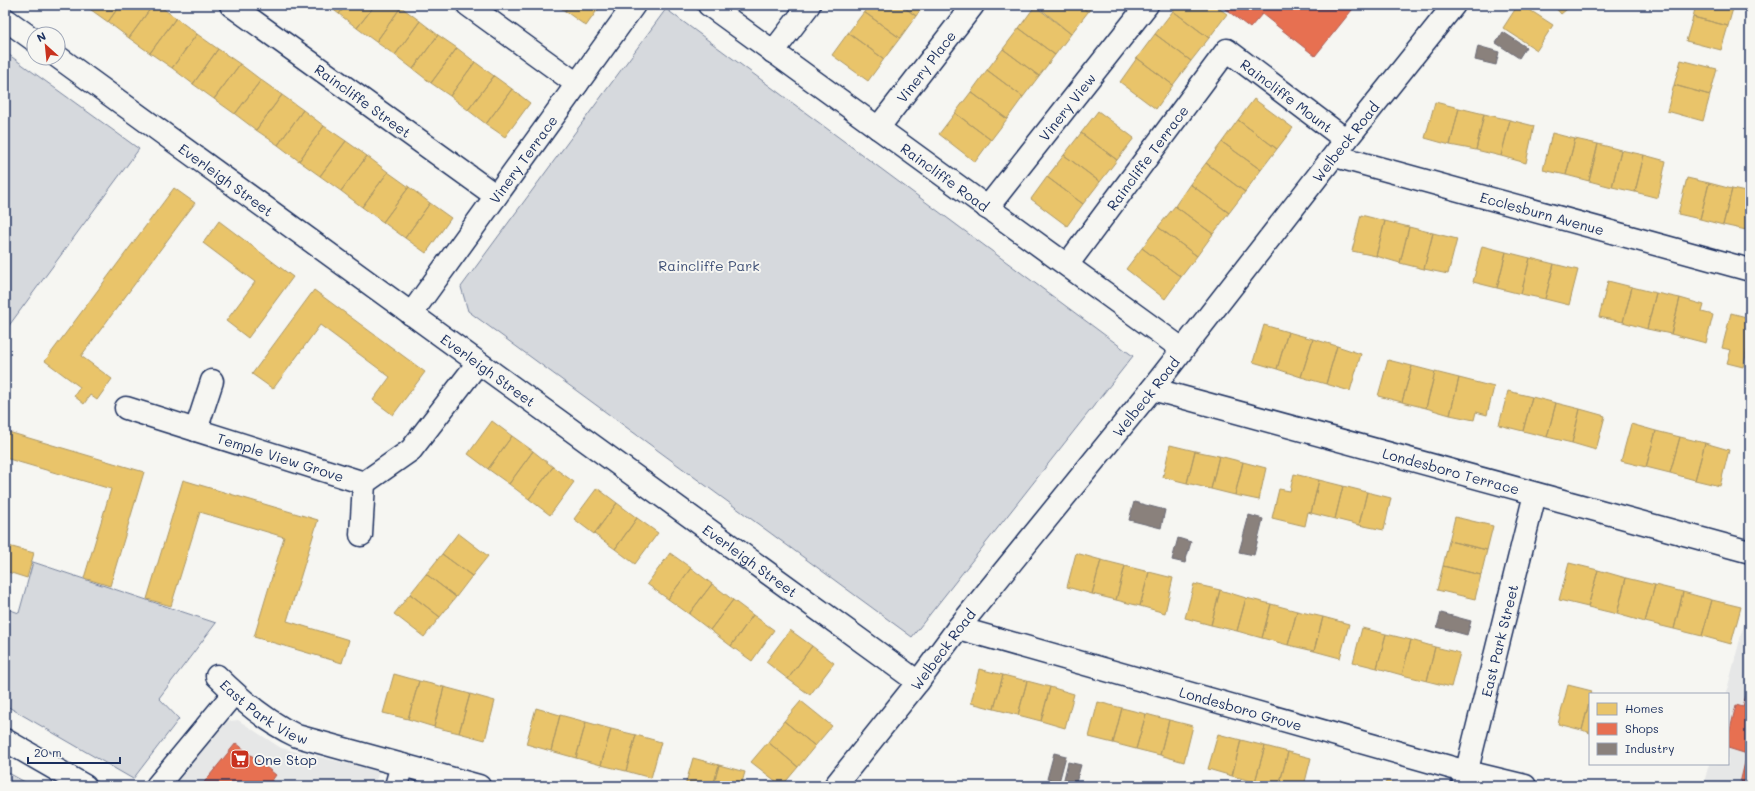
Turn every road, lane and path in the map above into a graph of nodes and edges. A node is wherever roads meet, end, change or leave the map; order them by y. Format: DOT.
graph roads {
  1 [pos="231,5"];
  2 [pos="468,5"];
  3 [pos="634,5"];
  4 [pos="709,5"];
  5 [pos="809,5"];
  6 [pos="974,5"];
  7 [pos="1147,5"];
  8 [pos="1454,5"];
  9 [pos="5,19"];
  10 [pos="26,34"];
  11 [pos="1227,50"];
  12 [pos="773,52"];
  13 [pos="66,64"];
  14 [pos="578,84"];
  15 [pos="878,128"];
  16 [pos="1340,148"];
  17 [pos="496,196"];
  18 [pos="987,208"];
  19 [pos="1067,265"];
  20 [pos="1750,270"];
  21 [pos="411,314"];
  22 [pos="1182,349"];
  23 [pos="478,363"];
  24 [pos="212,381"];
  25 [pos="1152,389"];
  26 [pos="126,408"];
  27 [pos="196,430"];
  28 [pos="364,483"];
  29 [pos="1535,494"];
  30 [pos="362,535"];
  31 [pos="1750,552"];
  32 [pos="958,628"];
  33 [pos="217,676"];
  34 [pos="918,682"];
  35 [pos="234,693"];
  36 [pos="5,740"];
  37 [pos="402,765"];
  38 [pos="1465,779"];
  39 [pos="85,786"];
  40 [pos="157,786"];
  41 [pos="396,786"];
  42 [pos="479,786"];
  43 [pos="835,786"];
  44 [pos="1525,786"];
  1 -- 17 [label="street, Raincliffe Street"];
  2 -- 14 [label="street"];
  3 -- 14 [label="street, Vinery Terrace"];
  4 -- 12 [label="street, Raincliffe Road"];
  5 -- 12 [label="street"];
  6 -- 15 [label="street, Vinery Place"];
  7 -- 18 [label="street, Vinery View"];
  8 -- 16 [label="street, Welbeck Road"];
  9 -- 10 [label="street"];
  11 -- 16 [label="street, Raincliffe Mount"];
  11 -- 19 [label="street, Raincliffe Terrace"];
  12 -- 15 [label="street, Raincliffe Road"];
  13 -- 21 [label="street, Everleigh Street"];
  14 -- 17 [label="street, Vinery Terrace"];
  15 -- 18 [label="street, Raincliffe Road"];
  16 -- 20 [label="street, Ecclesburn Avenue"];
  16 -- 22 [label="street, Welbeck Road"];
  17 -- 21 [label="street, Vinery Terrace"];
  18 -- 19 [label="street, Raincliffe Road"];
  19 -- 22 [label="street, Raincliffe Road"];
  21 -- 23 [label="street, Everleigh Street"];
  22 -- 25 [label="street, Welbeck Road"];
  23 -- 28 [label="street"];
  23 -- 34 [label="street, Everleigh Street"];
  24 -- 27 [label="street"];
  25 -- 29 [label="street, Londesboro Terrace"];
  25 -- 32 [label="street, Welbeck Road"];
  26 -- 27 [label="street, Temple View Grove"];
  27 -- 28 [label="street, Temple View Grove"];
  28 -- 30 [label="street"];
  29 -- 31 [label="street, Londesboro Terrace"];
  29 -- 38 [label="street, East Park Street"];
  32 -- 34 [label="street, Welbeck Road"];
  32 -- 38 [label="street, Londesboro Grove"];
  33 -- 35 [label="street, East Park View"];
  34 -- 43 [label="street, Welbeck Road"];
  35 -- 37 [label="street, East Park View"];
  35 -- 40 [label="street"];
  36 -- 39 [label="street"];
  37 -- 41 [label="street"];
  37 -- 42 [label="street, East Park View"];
  38 -- 44 [label="street, Londesboro Grove"];
}
